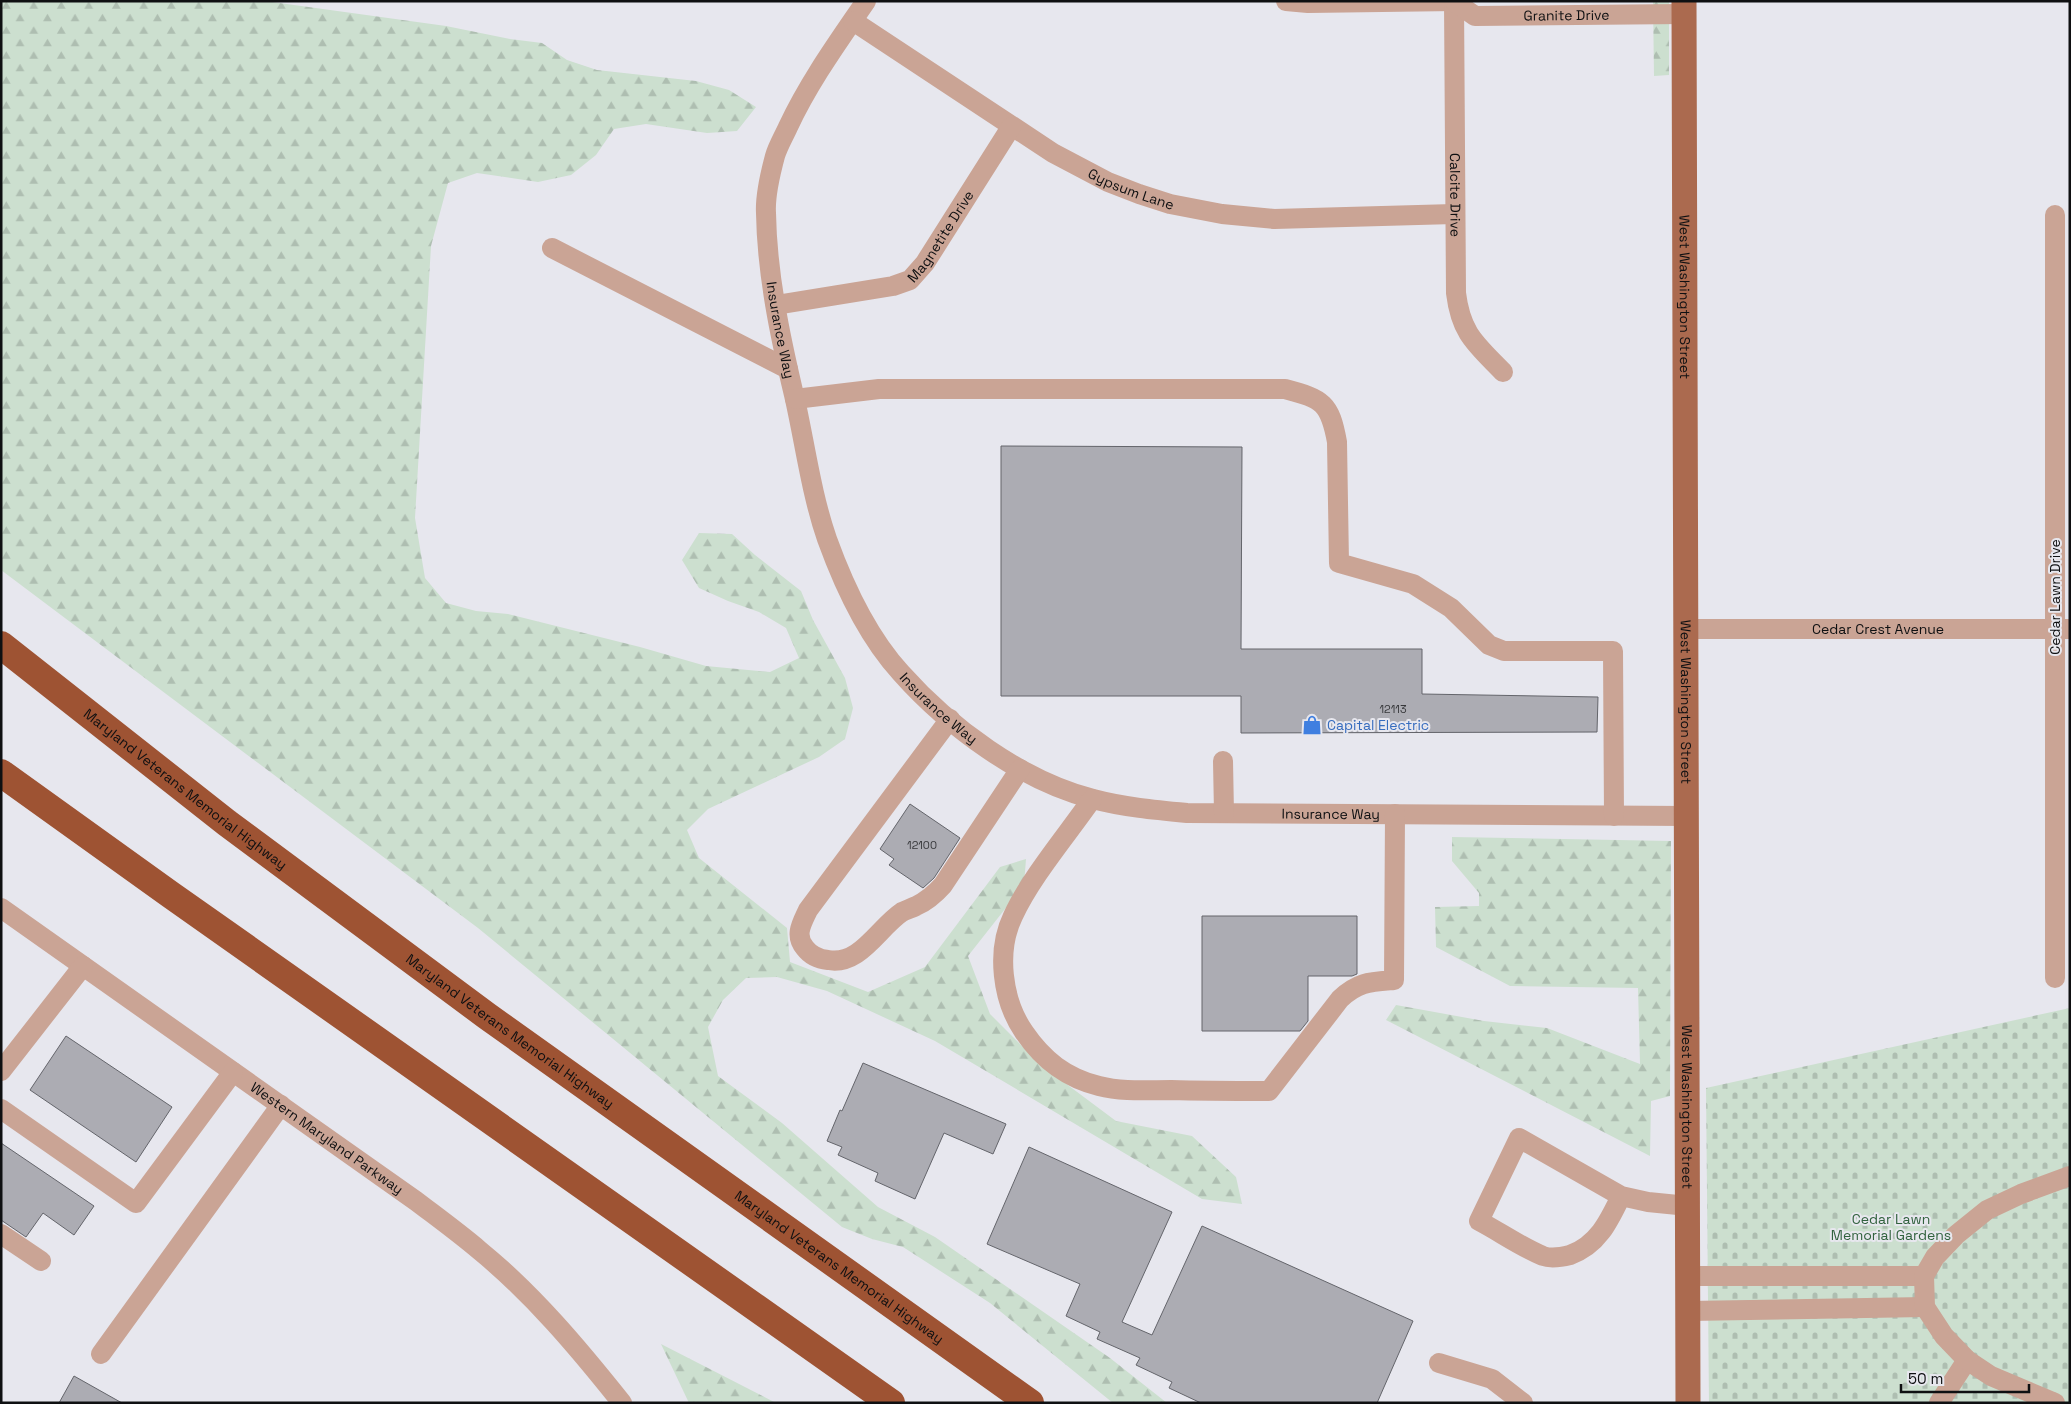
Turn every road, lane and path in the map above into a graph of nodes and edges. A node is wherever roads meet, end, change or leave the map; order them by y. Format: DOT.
graph roads {
  1 [pos="866,1"];
  2 [pos="1286,1"];
  3 [pos="1455,2"];
  4 [pos="1684,8"];
  5 [pos="853,21"];
  6 [pos="1011,128"];
  7 [pos="1454,214"];
  8 [pos="2055,216"];
  9 [pos="552,248"];
  10 [pos="776,305"];
  11 [pos="788,369"];
  12 [pos="1503,372"];
  13 [pos="795,399"];
  14 [pos="1687,629"];
  15 [pos="2063,629"];
  16 [pos="1,644"];
  17 [pos="950,719"];
  18 [pos="1223,761"];
  19 [pos="1020,769"];
  20 [pos="1,773"];
  21 [pos="1092,799"];
  22 [pos="1224,813"];
  23 [pos="1395,814"];
  24 [pos="1614,816"];
  25 [pos="1687,816"];
  26 [pos="1,908"];
  27 [pos="84,966"];
  28 [pos="2056,978"];
  29 [pos="1,1071"];
  30 [pos="234,1072"];
  31 [pos="281,1105"];
  32 [pos="1,1109"];
  33 [pos="2070,1176"];
  34 [pos="1621,1196"];
  35 [pos="1688,1206"];
  36 [pos="1,1234"];
  37 [pos="41,1261"];
  38 [pos="1688,1276"];
  39 [pos="1924,1276"];
  40 [pos="1925,1307"];
  41 [pos="1688,1311"];
  42 [pos="101,1354"];
  43 [pos="1967,1360"];
  44 [pos="1439,1363"];
  45 [pos="622,1403"];
  46 [pos="891,1403"];
  47 [pos="1030,1403"];
  48 [pos="1523,1403"];
  49 [pos="1688,1403"];
  50 [pos="1939,1403"];
  51 [pos="2055,1403"];
  1 -- 5 [label="street, Insurance Way"];
  2 -- 3 [label="street"];
  3 -- 4 [label="street, Granite Drive"];
  3 -- 7 [label="street, Calcite Drive"];
  4 -- 14 [label="main road, West Washington Street"];
  5 -- 6 [label="street, Gypsum Lane"];
  5 -- 10 [label="street, Insurance Way"];
  6 -- 7 [label="street, Gypsum Lane"];
  6 -- 10 [label="street, Magnetite Drive"];
  7 -- 12 [label="street, Calcite Drive"];
  8 -- 15 [label="street, Cedar Lawn Drive"];
  9 -- 11 [label="street"];
  10 -- 11 [label="street, Insurance Way"];
  11 -- 13 [label="street, Insurance Way"];
  13 -- 17 [label="street, Insurance Way"];
  13 -- 24 [label="street"];
  14 -- 15 [label="street, Cedar Crest Avenue"];
  14 -- 25 [label="main road, West Washington Street"];
  15 -- 28 [label="street, Cedar Lawn Drive"];
  16 -- 47 [label="highway, Maryland Veterans Memorial Highway"];
  17 -- 19 [label="street, Insurance Way"];
  17 -- 19 [label="street"];
  18 -- 22 [label="street"];
  19 -- 21 [label="street, Insurance Way"];
  20 -- 46 [label="highway"];
  21 -- 22 [label="street, Insurance Way"];
  21 -- 23 [label="street"];
  22 -- 23 [label="street, Insurance Way"];
  23 -- 24 [label="street, Insurance Way"];
  24 -- 25 [label="street, Insurance Way"];
  25 -- 35 [label="main road, West Washington Street"];
  26 -- 27 [label="street, Western Maryland Parkway"];
  27 -- 29 [label="street"];
  27 -- 30 [label="street, Western Maryland Parkway"];
  30 -- 31 [label="street, Western Maryland Parkway"];
  30 -- 32 [label="street"];
  31 -- 42 [label="street"];
  31 -- 45 [label="street, Western Maryland Parkway"];
  33 -- 39 [label="street"];
  34 -- 34 [label="street"];
  34 -- 35 [label="street"];
  35 -- 38 [label="main road, West Washington Street"];
  36 -- 37 [label="street"];
  38 -- 39 [label="street"];
  38 -- 41 [label="main road, West Washington Street"];
  39 -- 40 [label="street"];
  40 -- 41 [label="street"];
  40 -- 43 [label="street"];
  41 -- 49 [label="main road, West Washington Street"];
  43 -- 50 [label="street"];
  43 -- 51 [label="street"];
  44 -- 48 [label="street"];
}
